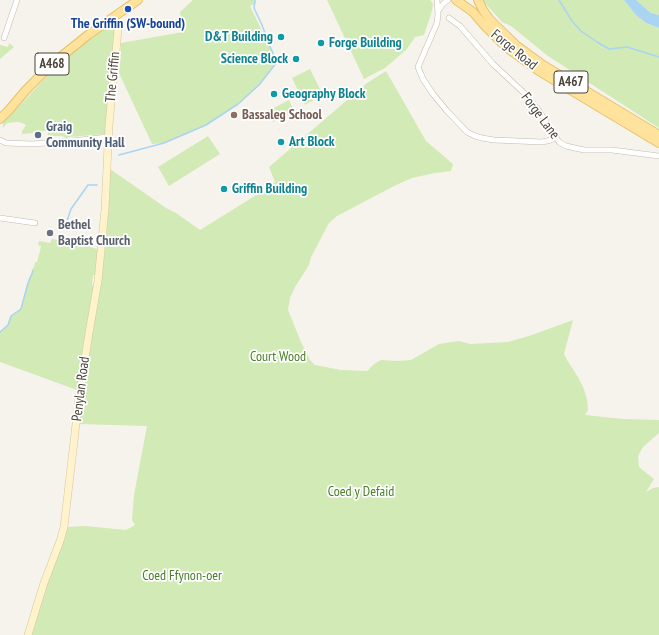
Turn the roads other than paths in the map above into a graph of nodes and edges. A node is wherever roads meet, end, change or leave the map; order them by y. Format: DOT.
graph roads {
  1 [pos="17,0"];
  2 [pos="138,0"];
  3 [pos="437,0"];
  4 [pos="448,0"];
  5 [pos="456,0"];
  6 [pos="478,0"];
  7 [pos="438,11"];
  8 [pos="112,18"];
  9 [pos="449,18"];
  10 [pos="4,38"];
  11 [pos="0,119"];
  12 [pos="659,135"];
  13 [pos="556,136"];
  14 [pos="108,137"];
  15 [pos="0,140"];
  16 [pos="659,143"];
  17 [pos="659,156"];
  18 [pos="0,218"];
  19 [pos="35,223"];
  20 [pos="28,635"];
  1 -- 10 [label="street"];
  2 -- 8 [label="main road, A468"];
  3 -- 7 [label="street"];
  4 -- 7 [label="street"];
  5 -- 16 [label="main road, Forge Road / A467"];
  6 -- 12 [label="main road, Forge Road / A467"];
  7 -- 13 [label="street"];
  8 -- 11 [label="main road, A468"];
  8 -- 14 [label="street, The Griffin"];
  9 -- 13 [label="street, Forge Lane"];
  13 -- 17 [label="street, Forge Lane"];
  14 -- 15 [label="street"];
  14 -- 20 [label="street, Penylan Road"];
  18 -- 19 [label="street"];
}
